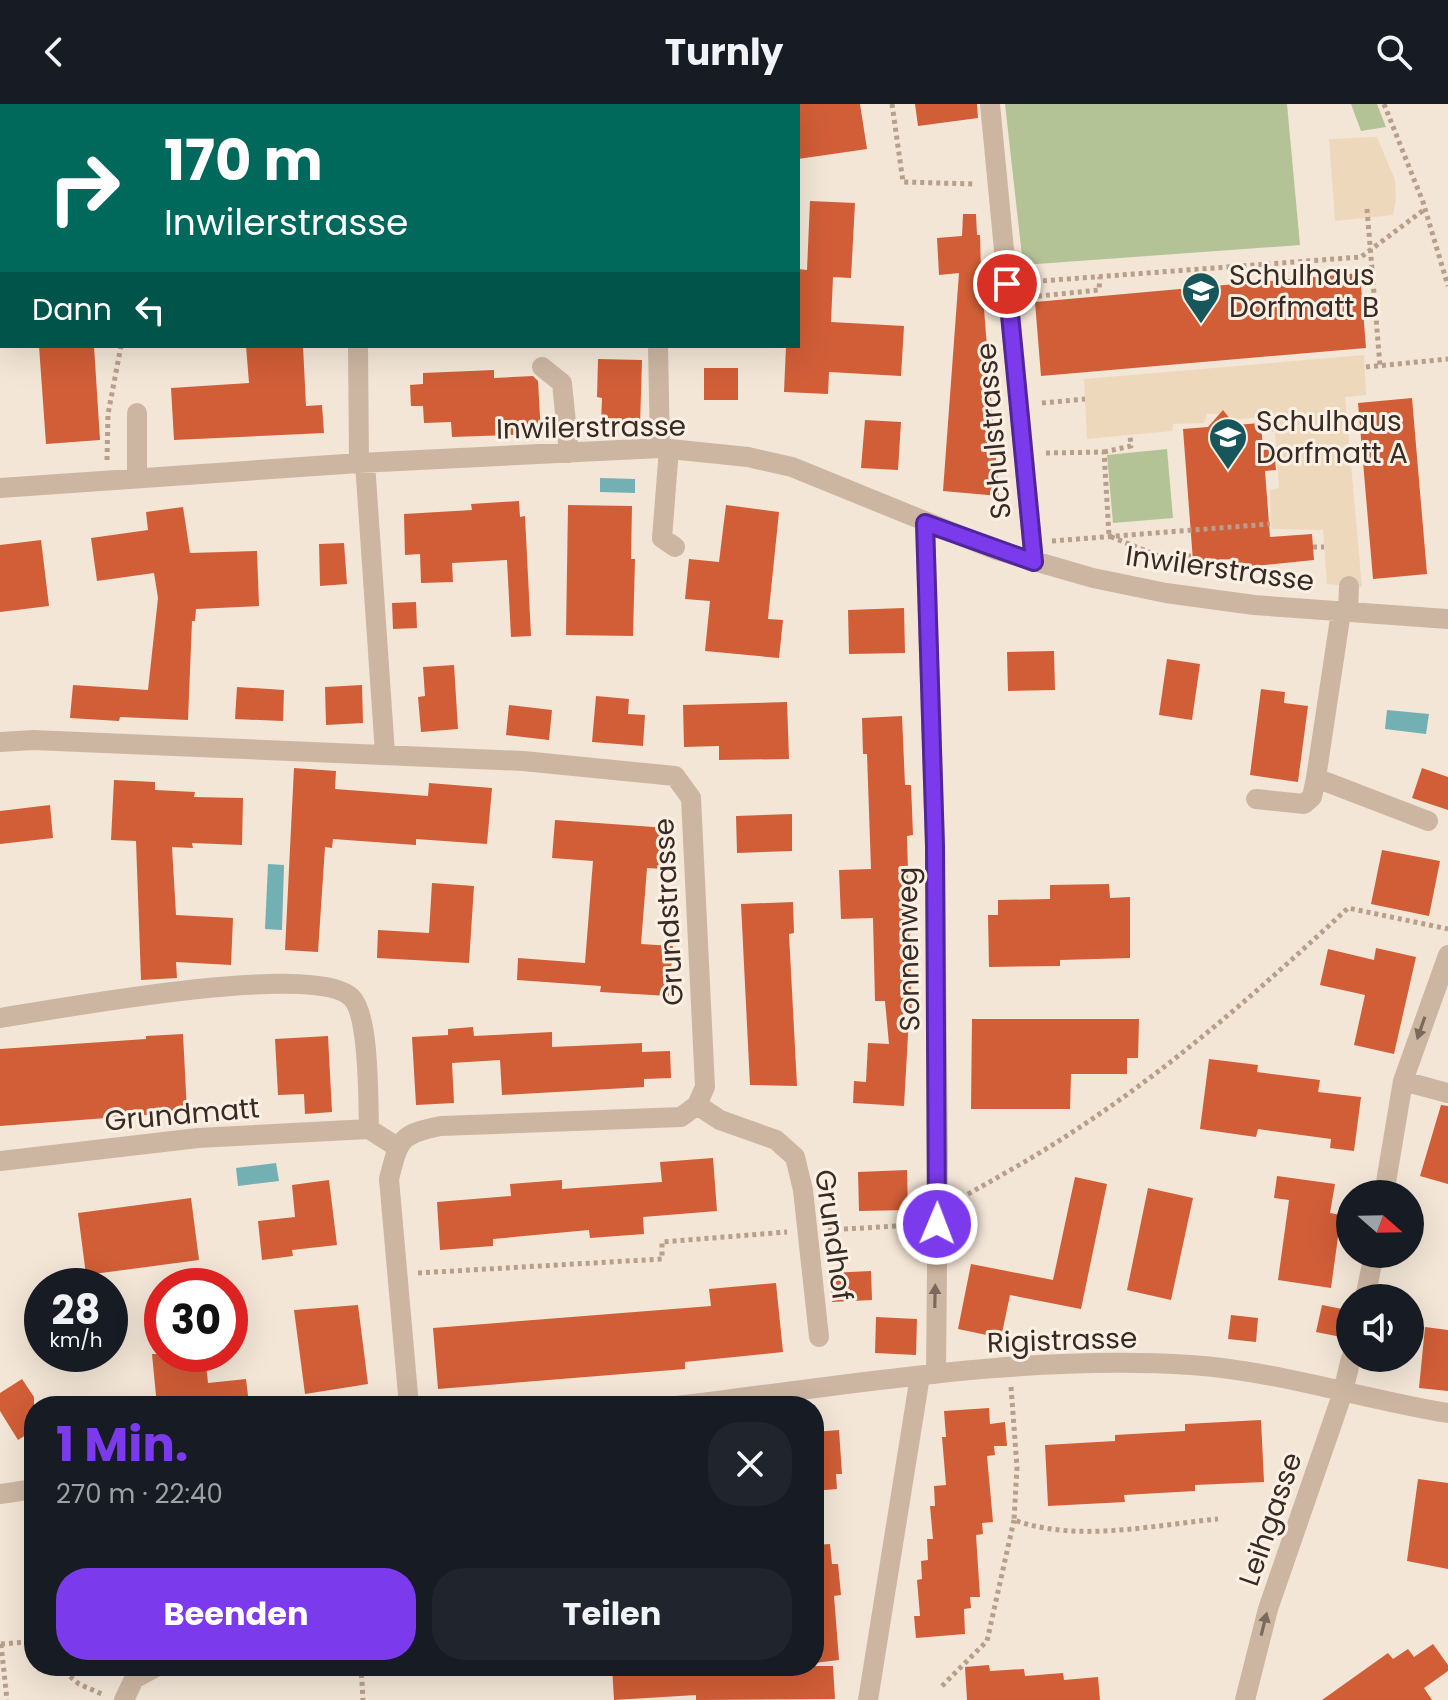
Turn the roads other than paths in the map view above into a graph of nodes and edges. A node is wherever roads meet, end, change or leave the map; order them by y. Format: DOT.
graph roads {
  1 [pos="990,104"];
  2 [pos="358,348"];
  3 [pos="658,348"];
  4 [pos="542,367"];
  5 [pos="137,413"];
  6 [pos="664,449"];
  7 [pos="569,453"];
  8 [pos="362,463"];
  9 [pos="137,478"];
  10 [pos="0,488"];
  11 [pos="925,523"];
  12 [pos="675,547"];
  13 [pos="1033,552"];
  14 [pos="1349,586"];
  15 [pos="1344,612"];
  16 [pos="1448,619"];
  17 [pos="0,742"];
  18 [pos="385,753"];
  19 [pos="1316,778"];
  20 [pos="1256,799"];
  21 [pos="1428,821"];
  22 [pos="1448,955"];
  23 [pos="0,1018"];
  24 [pos="1403,1081"];
  25 [pos="1448,1093"];
  26 [pos="697,1105"];
  27 [pos="369,1129"];
  28 [pos="397,1147"];
  29 [pos="0,1161"];
  30 [pos="1386,1180"];
  31 [pos="819,1337"];
  32 [pos="1348,1372"];
  33 [pos="928,1375"];
  34 [pos="1343,1392"];
  35 [pos="408,1396"];
  36 [pos="757,1396"];
  37 [pos="1448,1413"];
  38 [pos="24,1490"];
  39 [pos="0,1494"];
  40 [pos="140,1676"];
  41 [pos="118,1698"];
  42 [pos="868,1700"];
  43 [pos="1245,1700"];
  1 -- 13 [label="street, Schulstrasse"];
  2 -- 8 [label="street"];
  3 -- 6 [label="street"];
  4 -- 7 [label="street"];
  5 -- 9 [label="street"];
  6 -- 7 [label="street, Inwilerstrasse"];
  6 -- 11 [label="street, Inwilerstrasse"];
  6 -- 12 [label="street"];
  7 -- 8 [label="street, Inwilerstrasse"];
  8 -- 9 [label="street, Inwilerstrasse"];
  8 -- 18 [label="street"];
  9 -- 10 [label="street, Inwilerstrasse"];
  11 -- 13 [label="street, Inwilerstrasse"];
  33 -- 11 [label="street, Sonnenweg, one-way"];
  13 -- 15 [label="street, Inwilerstrasse"];
  14 -- 15 [label="street"];
  15 -- 16 [label="street, Inwilerstrasse"];
  15 -- 19 [label="street"];
  17 -- 18 [label="street, Grundstrasse"];
  18 -- 26 [label="street, Grundstrasse"];
  19 -- 20 [label="street"];
  19 -- 21 [label="street"];
  22 -- 24 [label="street, one-way"];
  23 -- 27 [label="street"];
  24 -- 25 [label="street"];
  24 -- 30 [label="street"];
  26 -- 28 [label="street"];
  26 -- 31 [label="street, Grundhof"];
  27 -- 28 [label="street"];
  27 -- 29 [label="street, Grundmatt"];
  28 -- 35 [label="street"];
  32 -- 34 [label="street, Leihgasse"];
  33 -- 34 [label="street, Rigistrasse"];
  33 -- 36 [label="street, Rigistrasse"];
  33 -- 42 [label="street, Sonnenweg"];
  34 -- 37 [label="street, Rigistrasse"];
  43 -- 34 [label="street, Leihgasse, one-way"];
  38 -- 39 [label="street"];
  40 -- 41 [label="street"];
}
